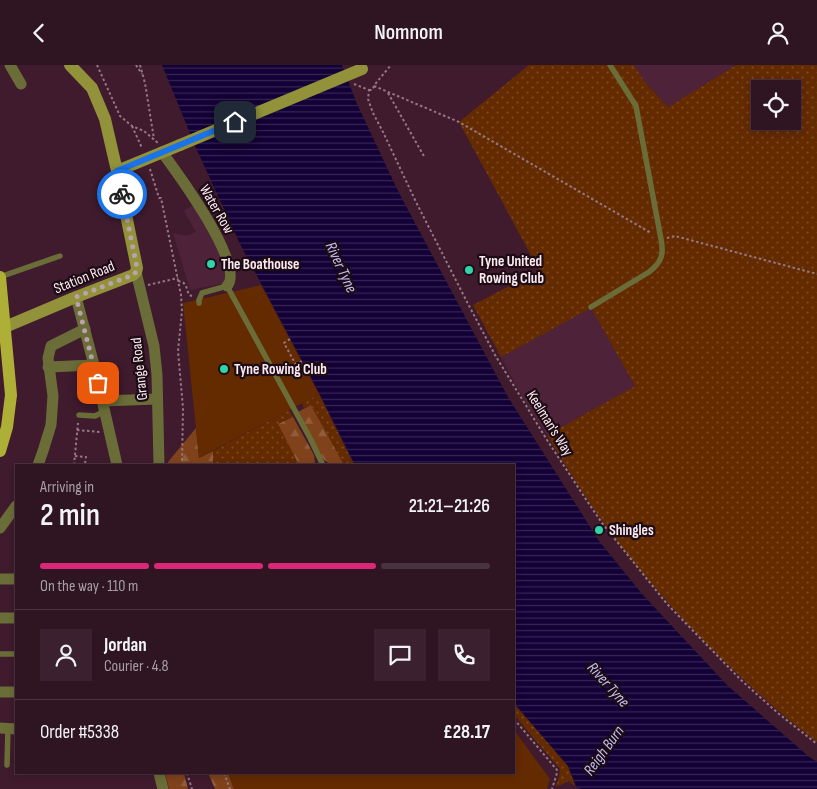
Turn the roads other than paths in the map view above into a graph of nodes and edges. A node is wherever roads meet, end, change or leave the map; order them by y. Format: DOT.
graph roads {
  1 [pos="10,65"];
  2 [pos="70,65"];
  3 [pos="610,65"];
  4 [pos="367,67"];
  5 [pos="21,84"];
  6 [pos="162,153"];
  7 [pos="117,171"];
  8 [pos="60,256"];
  9 [pos="136,272"];
  10 [pos="0,277"];
  11 [pos="227,286"];
  12 [pos="76,297"];
  13 [pos="199,303"];
  14 [pos="591,307"];
  15 [pos="5,327"];
  16 [pos="85,329"];
  17 [pos="94,365"];
  18 [pos="48,367"];
  19 [pos="157,399"];
  20 [pos="103,406"];
  21 [pos="79,415"];
  22 [pos="0,451"];
  23 [pos="38,464"];
  24 [pos="117,464"];
  25 [pos="159,464"];
  26 [pos="322,464"];
  27 [pos="15,507"];
  28 [pos="0,528"];
  29 [pos="0,579"];
  30 [pos="15,579"];
  31 [pos="0,618"];
  32 [pos="15,618"];
  33 [pos="0,654"];
  34 [pos="15,654"];
  35 [pos="0,692"];
  36 [pos="15,692"];
  37 [pos="8,729"];
  38 [pos="7,765"];
  39 [pos="159,774"];
  40 [pos="163,789"];
  1 -- 5 [label="street"];
  2 -- 7 [label="street, Station Road"];
  3 -- 14 [label="lane"];
  4 -- 6 [label="street, bridge"];
  6 -- 7 [label="street"];
  6 -- 11 [label="street, Water Row"];
  7 -- 9 [label="street, Station Road"];
  8 -- 10 [label="lane"];
  9 -- 12 [label="street, Station Road"];
  9 -- 19 [label="street, Grange Road"];
  10 -- 15 [label="main road"];
  11 -- 13 [label="lane"];
  11 -- 26 [label="lane"];
  12 -- 15 [label="street, Station Road"];
  12 -- 16 [label="street"];
  15 -- 22 [label="main road"];
  16 -- 17 [label="street"];
  16 -- 18 [label="street"];
  17 -- 18 [label="street"];
  17 -- 20 [label="street"];
  18 -- 23 [label="street"];
  19 -- 20 [label="street"];
  19 -- 25 [label="street, Grange Road"];
  20 -- 21 [label="lane"];
  20 -- 24 [label="street"];
  27 -- 28 [label="street"];
  29 -- 30 [label="street"];
  31 -- 32 [label="street"];
  33 -- 34 [label="lane"];
  35 -- 36 [label="street"];
  37 -- 38 [label="lane"];
  39 -- 40 [label="street"];
}
